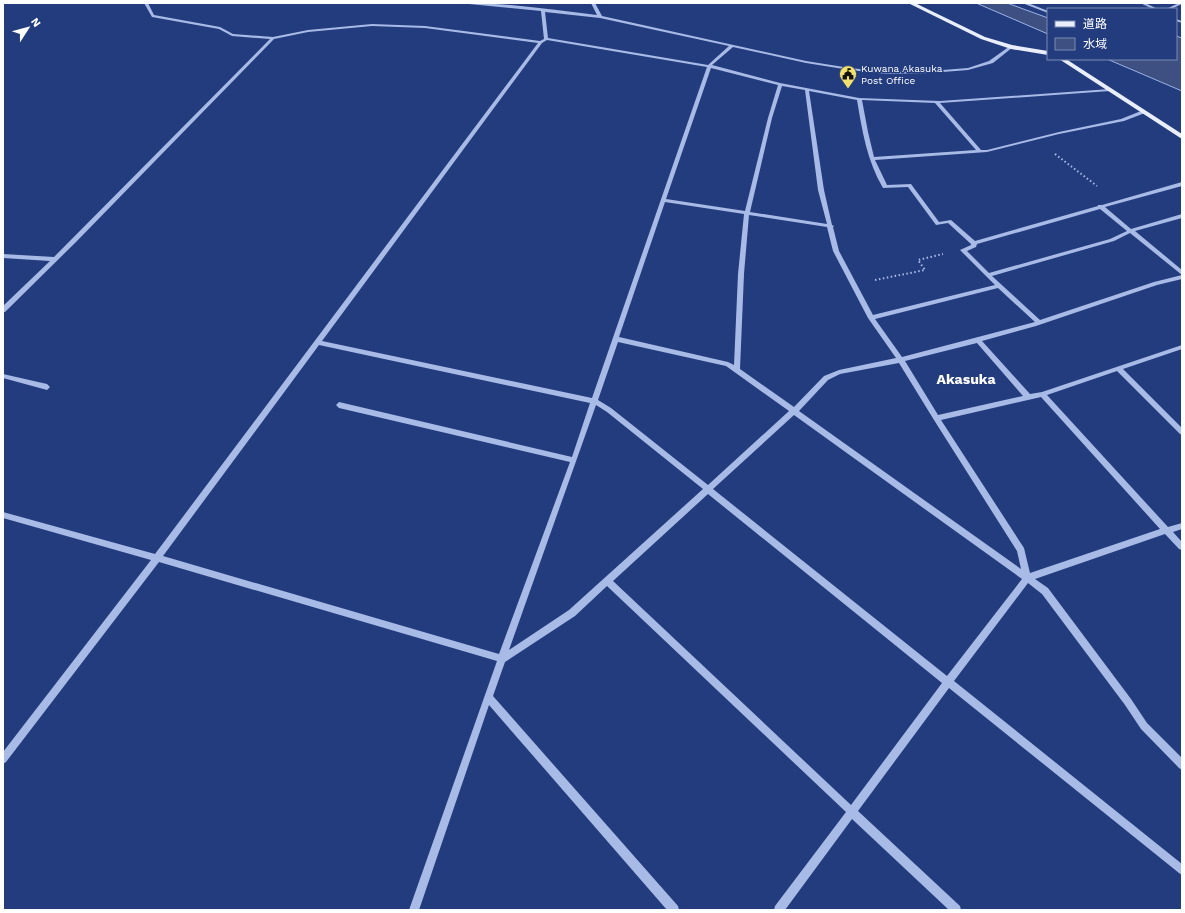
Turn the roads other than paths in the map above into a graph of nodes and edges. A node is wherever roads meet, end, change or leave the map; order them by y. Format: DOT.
graph roads {
  1 [pos="146,3"];
  2 [pos="469,3"];
  3 [pos="527,3"];
  4 [pos="593,3"];
  5 [pos="911,3"];
  6 [pos="1024,3"];
  7 [pos="1142,3"];
  8 [pos="1182,3"];
  9 [pos="1154,8"];
  10 [pos="1170,8"];
  11 [pos="534,9"];
  12 [pos="542,10"];
  13 [pos="1047,12"];
  14 [pos="600,17"];
  15 [pos="273,38"];
  16 [pos="543,40"];
  17 [pos="731,46"];
  18 [pos="1011,47"];
  19 [pos="1047,53"];
  20 [pos="1064,60"];
  21 [pos="709,66"];
  22 [pos="780,84"];
  23 [pos="807,90"];
  24 [pos="1110,90"];
  25 [pos="859,99"];
  26 [pos="936,102"];
  27 [pos="1142,112"];
  28 [pos="1182,137"];
  29 [pos="979,152"];
  30 [pos="873,159"];
  31 [pos="1182,184"];
  32 [pos="664,200"];
  33 [pos="1100,206"];
  34 [pos="747,214"];
  35 [pos="1182,216"];
  36 [pos="831,226"];
  37 [pos="1130,231"];
  38 [pos="974,243"];
  39 [pos="3,256"];
  40 [pos="56,259"];
  41 [pos="1182,273"];
  42 [pos="988,275"];
  43 [pos="1182,277"];
  44 [pos="999,286"];
  45 [pos="3,310"];
  46 [pos="871,318"];
  47 [pos="1039,322"];
  48 [pos="616,339"];
  49 [pos="978,340"];
  50 [pos="318,342"];
  51 [pos="1182,347"];
  52 [pos="901,360"];
  53 [pos="1118,368"];
  54 [pos="737,370"];
  55 [pos="3,376"];
  56 [pos="47,387"];
  57 [pos="1042,394"];
  58 [pos="1028,397"];
  59 [pos="595,401"];
  60 [pos="338,405"];
  61 [pos="794,411"];
  62 [pos="936,418"];
  63 [pos="1182,432"];
  64 [pos="574,460"];
  65 [pos="709,490"];
  66 [pos="3,515"];
  67 [pos="1182,526"];
  68 [pos="1166,530"];
  69 [pos="1182,547"];
  70 [pos="157,558"];
  71 [pos="1028,578"];
  72 [pos="607,581"];
  73 [pos="503,659"];
  74 [pos="948,682"];
  75 [pos="488,697"];
  76 [pos="3,759"];
  77 [pos="1182,765"];
  78 [pos="852,811"];
  79 [pos="1182,870"];
  80 [pos="414,910"];
  81 [pos="674,910"];
  82 [pos="779,910"];
  83 [pos="956,910"];
  1 -- 15 [label="street"];
  2 -- 11 [label="street"];
  3 -- 11 [label="street"];
  4 -- 14 [label="street"];
  5 -- 18 [label="main road"];
  6 -- 13 [label="street"];
  7 -- 9 [label="street"];
  8 -- 10 [label="street"];
  11 -- 12 [label="street"];
  12 -- 14 [label="street"];
  12 -- 16 [label="street"];
  14 -- 17 [label="street"];
  15 -- 16 [label="street"];
  15 -- 40 [label="street"];
  16 -- 21 [label="street"];
  16 -- 50 [label="street"];
  17 -- 18 [label="street"];
  17 -- 21 [label="street"];
  18 -- 19 [label="main road"];
  20 -- 24 [label="main road"];
  21 -- 22 [label="street"];
  21 -- 32 [label="street"];
  22 -- 23 [label="street"];
  22 -- 34 [label="street"];
  23 -- 25 [label="street"];
  23 -- 36 [label="street"];
  24 -- 26 [label="street"];
  24 -- 27 [label="main road"];
  25 -- 26 [label="street"];
  25 -- 30 [label="street"];
  26 -- 29 [label="street"];
  27 -- 28 [label="main road"];
  27 -- 29 [label="street"];
  29 -- 30 [label="street"];
  30 -- 38 [label="street"];
  31 -- 33 [label="street"];
  32 -- 34 [label="street"];
  32 -- 48 [label="street"];
  33 -- 37 [label="street"];
  33 -- 38 [label="street"];
  34 -- 36 [label="street"];
  34 -- 54 [label="street"];
  35 -- 37 [label="street"];
  36 -- 46 [label="street"];
  37 -- 41 [label="street"];
  37 -- 42 [label="street"];
  38 -- 42 [label="street"];
  39 -- 40 [label="street"];
  40 -- 45 [label="street"];
  42 -- 44 [label="street"];
  43 -- 47 [label="street"];
  44 -- 46 [label="street"];
  44 -- 47 [label="street"];
  46 -- 52 [label="street"];
  47 -- 49 [label="street"];
  48 -- 54 [label="street"];
  48 -- 59 [label="street"];
  49 -- 52 [label="street"];
  49 -- 58 [label="street"];
  50 -- 59 [label="street"];
  50 -- 70 [label="street"];
  51 -- 53 [label="street"];
  52 -- 61 [label="street"];
  52 -- 62 [label="street"];
  53 -- 57 [label="street"];
  53 -- 63 [label="street"];
  54 -- 61 [label="street"];
  55 -- 56 [label="street"];
  57 -- 58 [label="street"];
  57 -- 68 [label="street"];
  58 -- 62 [label="street"];
  59 -- 64 [label="street"];
  59 -- 65 [label="street"];
  60 -- 64 [label="street"];
  61 -- 65 [label="street"];
  61 -- 71 [label="street"];
  62 -- 71 [label="street"];
  64 -- 73 [label="street"];
  65 -- 72 [label="street"];
  65 -- 74 [label="street"];
  66 -- 70 [label="street"];
  67 -- 68 [label="street"];
  68 -- 69 [label="street"];
  68 -- 71 [label="street"];
  70 -- 73 [label="street"];
  70 -- 76 [label="street"];
  71 -- 74 [label="street"];
  71 -- 77 [label="street"];
  72 -- 73 [label="street"];
  72 -- 78 [label="street"];
  73 -- 75 [label="street"];
  74 -- 78 [label="street"];
  74 -- 79 [label="street"];
  75 -- 80 [label="street"];
  75 -- 81 [label="street"];
  78 -- 82 [label="street"];
  78 -- 83 [label="street"];
}
